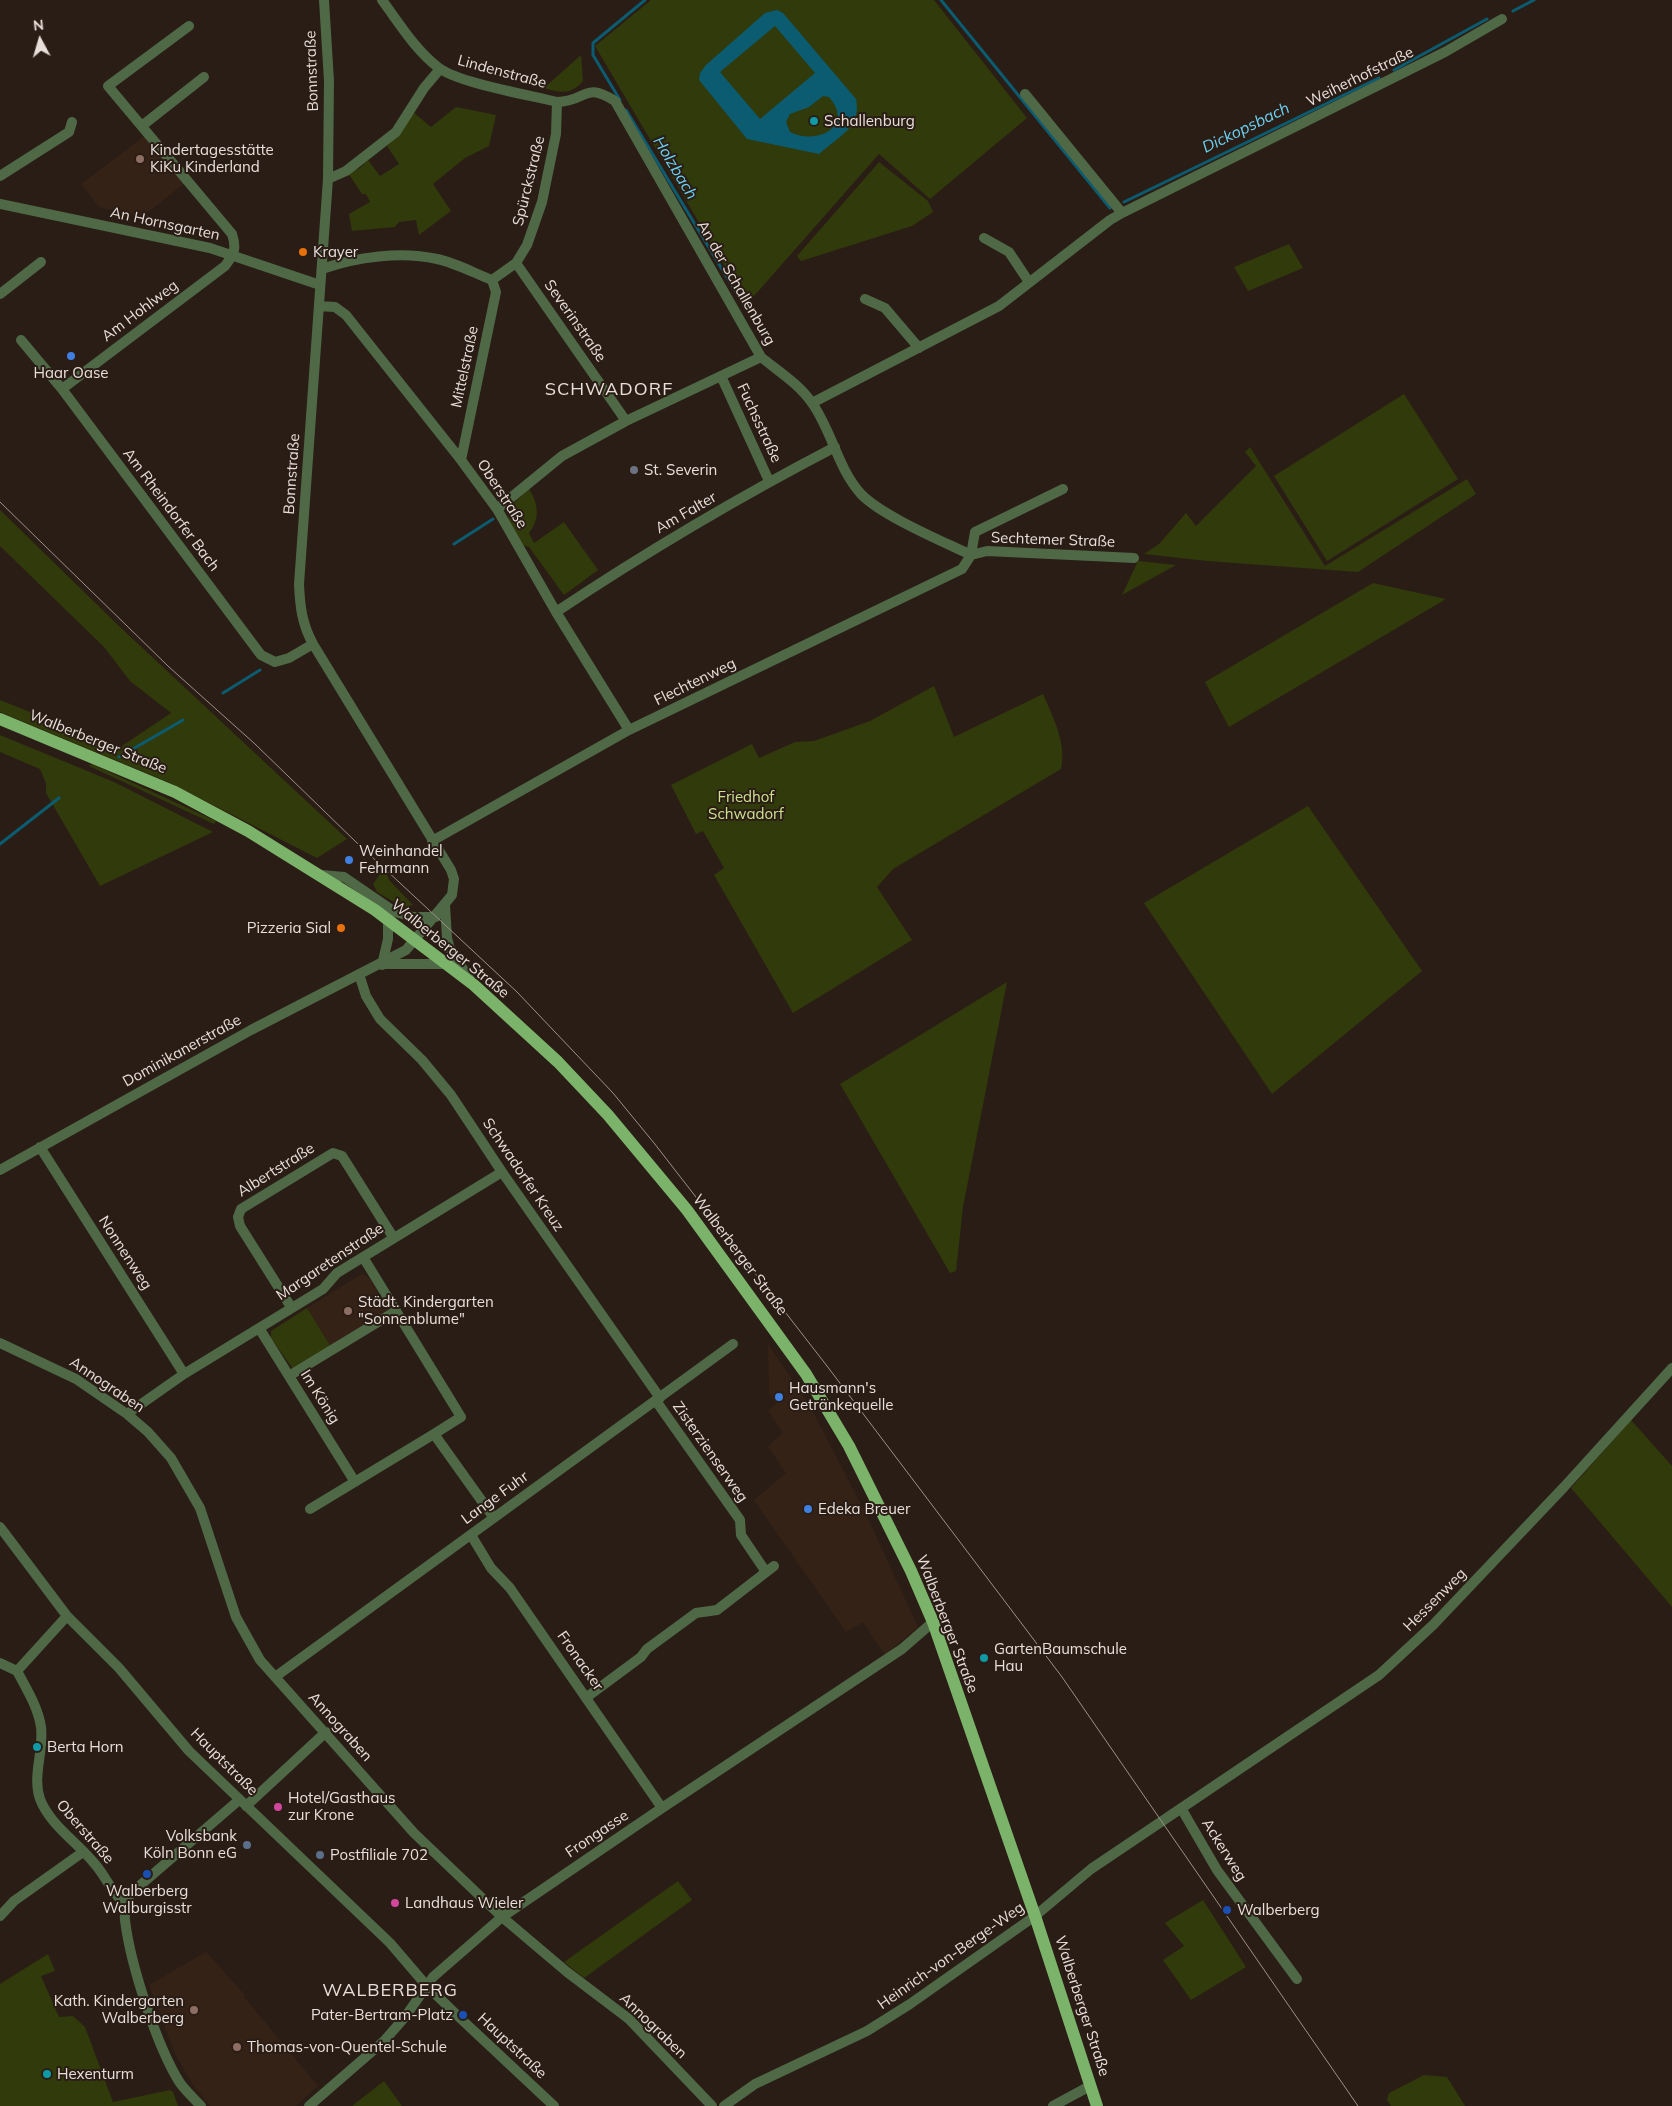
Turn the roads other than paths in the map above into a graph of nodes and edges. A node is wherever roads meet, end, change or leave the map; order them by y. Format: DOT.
graph roads {
  1 [pos="324,0"];
  2 [pos="382,0"];
  3 [pos="1502,19"];
  4 [pos="189,26"];
  5 [pos="440,69"];
  6 [pos="204,77"];
  7 [pos="1025,94"];
  8 [pos="557,102"];
  9 [pos="72,122"];
  10 [pos="143,125"];
  11 [pos="0,176"];
  12 [pos="328,179"];
  13 [pos="0,204"];
  14 [pos="1122,213"];
  15 [pos="984,238"];
  16 [pos="234,254"];
  17 [pos="42,262"];
  18 [pos="516,263"];
  19 [pos="322,269"];
  20 [pos="492,280"];
  21 [pos="1029,282"];
  22 [pos="320,285"];
  23 [pos="0,294"];
  24 [pos="865,299"];
  25 [pos="319,306"];
  26 [pos="20,340"];
  27 [pos="919,348"];
  28 [pos="761,357"];
  29 [pos="721,376"];
  30 [pos="62,389"];
  31 [pos="812,403"];
  32 [pos="626,421"];
  33 [pos="835,447"];
  34 [pos="461,460"];
  35 [pos="769,481"];
  36 [pos="1063,489"];
  37 [pos="497,509"];
  38 [pos="971,555"];
  39 [pos="1134,558"];
  40 [pos="556,612"];
  41 [pos="312,644"];
  42 [pos="0,719"];
  43 [pos="629,730"];
  44 [pos="432,841"];
  45 [pos="321,874"];
  46 [pos="445,906"];
  47 [pos="436,917"];
  48 [pos="388,921"];
  49 [pos="415,941"];
  50 [pos="446,964"];
  51 [pos="382,965"];
  52 [pos="359,974"];
  53 [pos="474,985"];
  54 [pos="40,1147"];
  55 [pos="0,1170"];
  56 [pos="502,1172"];
  57 [pos="393,1238"];
  58 [pos="363,1257"];
  59 [pos="291,1307"];
  60 [pos="396,1311"];
  61 [pos="259,1328"];
  62 [pos="0,1343"];
  63 [pos="733,1344"];
  64 [pos="1672,1368"];
  65 [pos="184,1374"];
  66 [pos="289,1376"];
  67 [pos="658,1399"];
  68 [pos="127,1414"];
  69 [pos="434,1434"];
  70 [pos="355,1482"];
  71 [pos="310,1509"];
  72 [pos="494,1518"];
  73 [pos="0,1527"];
  74 [pos="470,1535"];
  75 [pos="67,1616"];
  76 [pos="933,1622"];
  77 [pos="0,1663"];
  78 [pos="17,1671"];
  79 [pos="275,1676"];
  80 [pos="587,1697"];
  81 [pos="326,1732"];
  82 [pos="243,1803"];
  83 [pos="662,1808"];
  84 [pos="1181,1808"];
  85 [pos="83,1852"];
  86 [pos="126,1906"];
  87 [pos="0,1916"];
  88 [pos="1035,1916"];
  89 [pos="502,1917"];
  90 [pos="1297,1979"];
  91 [pos="426,1985"];
  92 [pos="1090,2086"];
  93 [pos="201,2106"];
  94 [pos="309,2106"];
  95 [pos="554,2106"];
  96 [pos="712,2106"];
  97 [pos="724,2106"];
  98 [pos="1054,2106"];
  99 [pos="1098,2106"];
  1 -- 12 [label="street, Bonnstraße"];
  2 -- 5 [label="street, Lindenstraße"];
  3 -- 14 [label="street, Weiherhofstraße"];
  4 -- 10 [label="street"];
  5 -- 8 [label="street, Lindenstraße"];
  5 -- 12 [label="street"];
  6 -- 10 [label="street"];
  7 -- 14 [label="street"];
  8 -- 18 [label="street, Spürckstraße"];
  8 -- 28 [label="street, An der Schallenburg"];
  9 -- 11 [label="street"];
  10 -- 16 [label="street"];
  12 -- 19 [label="street, Bonnstraße"];
  13 -- 16 [label="street, An Hornsgarten"];
  14 -- 21 [label="street, Weiherhofstraße"];
  15 -- 21 [label="street"];
  16 -- 22 [label="street, An Hornsgarten"];
  16 -- 30 [label="street, Am Hohlweg"];
  17 -- 23 [label="street"];
  18 -- 20 [label="street, Spürckstraße"];
  18 -- 32 [label="street, Severinstraße"];
  19 -- 20 [label="street"];
  19 -- 22 [label="street, Bonnstraße"];
  20 -- 34 [label="street, Mittelstraße"];
  21 -- 27 [label="street, Weiherhofstraße"];
  22 -- 25 [label="street, Bonnstraße"];
  24 -- 27 [label="street"];
  25 -- 34 [label="street, Oberstraße"];
  25 -- 41 [label="street, Bonnstraße"];
  26 -- 30 [label="street, Am Rheindorfer Bach"];
  27 -- 31 [label="street, Weiherhofstraße"];
  28 -- 29 [label="street"];
  28 -- 31 [label="street, An der Schallenburg"];
  29 -- 32 [label="street"];
  29 -- 35 [label="street, Fuchsstraße"];
  30 -- 41 [label="street, Am Rheindorfer Bach"];
  31 -- 33 [label="street, Sechtemer Straße"];
  32 -- 37 [label="street"];
  33 -- 35 [label="street, Am Falter"];
  33 -- 38 [label="street, Sechtemer Straße"];
  34 -- 37 [label="street, Oberstraße"];
  35 -- 40 [label="street, Am Falter"];
  36 -- 38 [label="street, Sechtemer Straße"];
  37 -- 40 [label="street, Oberstraße"];
  38 -- 39 [label="street, Sechtemer Straße"];
  38 -- 43 [label="street, Flechtenweg"];
  40 -- 43 [label="street, Oberstraße"];
  41 -- 44 [label="street, Bonnstraße"];
  42 -- 45 [label="main road, Walberberger Straße"];
  43 -- 44 [label="street, Flechtenweg"];
  44 -- 46 [label="street, Bonnstraße"];
  45 -- 47 [label="street"];
  45 -- 48 [label="main road, Walberberger Straße"];
  46 -- 47 [label="street, Bonnstraße"];
  46 -- 53 [label="street, Bonnstraße"];
  47 -- 49 [label="street, Bonnstraße"];
  48 -- 49 [label="main road, Walberberger Straße"];
  48 -- 51 [label="street"];
  49 -- 50 [label="main road, Walberberger Straße"];
  49 -- 51 [label="street, Dominikanerstraße"];
  50 -- 51 [label="street, Dominikanerstraße"];
  50 -- 53 [label="main road, Walberberger Straße"];
  51 -- 52 [label="street, Dominikanerstraße"];
  52 -- 54 [label="street, Dominikanerstraße"];
  52 -- 56 [label="street, Schwadorfer Kreuz"];
  53 -- 76 [label="main road, Walberberger Straße"];
  54 -- 55 [label="street, Dominikanerstraße"];
  54 -- 65 [label="street, Nonnenweg"];
  56 -- 57 [label="street, Margaretenstraße"];
  56 -- 67 [label="street, Schwadorfer Kreuz"];
  57 -- 58 [label="street, Margaretenstraße"];
  57 -- 59 [label="street, Albertstraße"];
  58 -- 59 [label="street, Margaretenstraße"];
  58 -- 60 [label="street"];
  59 -- 61 [label="street, Margaretenstraße"];
  60 -- 66 [label="street"];
  60 -- 69 [label="street"];
  61 -- 65 [label="street, Margaretenstraße"];
  61 -- 66 [label="street, Im König"];
  62 -- 68 [label="street, Annograben"];
  63 -- 67 [label="street, Lange Fuhr"];
  64 -- 84 [label="street, Hessenweg"];
  65 -- 68 [label="street, Margaretenstraße"];
  66 -- 70 [label="street, Im König"];
  67 -- 72 [label="street, Lange Fuhr"];
  67 -- 80 [label="street, Zisterzienserweg"];
  68 -- 79 [label="street, Annograben"];
  69 -- 70 [label="street"];
  69 -- 72 [label="street"];
  70 -- 71 [label="street"];
  72 -- 74 [label="street, Lange Fuhr"];
  73 -- 75 [label="street, Hauptstraße"];
  74 -- 79 [label="street, Lange Fuhr"];
  74 -- 80 [label="street, Fronacker"];
  75 -- 78 [label="street"];
  75 -- 82 [label="street, Hauptstraße"];
  76 -- 83 [label="street, Frongasse"];
  76 -- 88 [label="main road, Walberberger Straße"];
  77 -- 78 [label="street"];
  78 -- 85 [label="street, Oberstraße"];
  79 -- 81 [label="street, Annograben"];
  80 -- 83 [label="street, Fronacker"];
  81 -- 82 [label="street"];
  81 -- 89 [label="street, Annograben"];
  82 -- 86 [label="street"];
  82 -- 91 [label="street, Hauptstraße"];
  83 -- 89 [label="street, Frongasse"];
  84 -- 88 [label="street, Heinrich-von-Berge-Weg"];
  84 -- 90 [label="street, Ackerweg"];
  85 -- 86 [label="street, Oberstraße"];
  85 -- 87 [label="street"];
  86 -- 93 [label="street"];
  88 -- 92 [label="main road, Walberberger Straße"];
  88 -- 97 [label="street, Heinrich-von-Berge-Weg"];
  89 -- 91 [label="street, Frongasse"];
  89 -- 96 [label="street, Annograben"];
  91 -- 94 [label="street, Frongasse"];
  91 -- 95 [label="street, Hauptstraße"];
  92 -- 98 [label="street"];
  92 -- 99 [label="main road, Walberberger Straße"];
}
